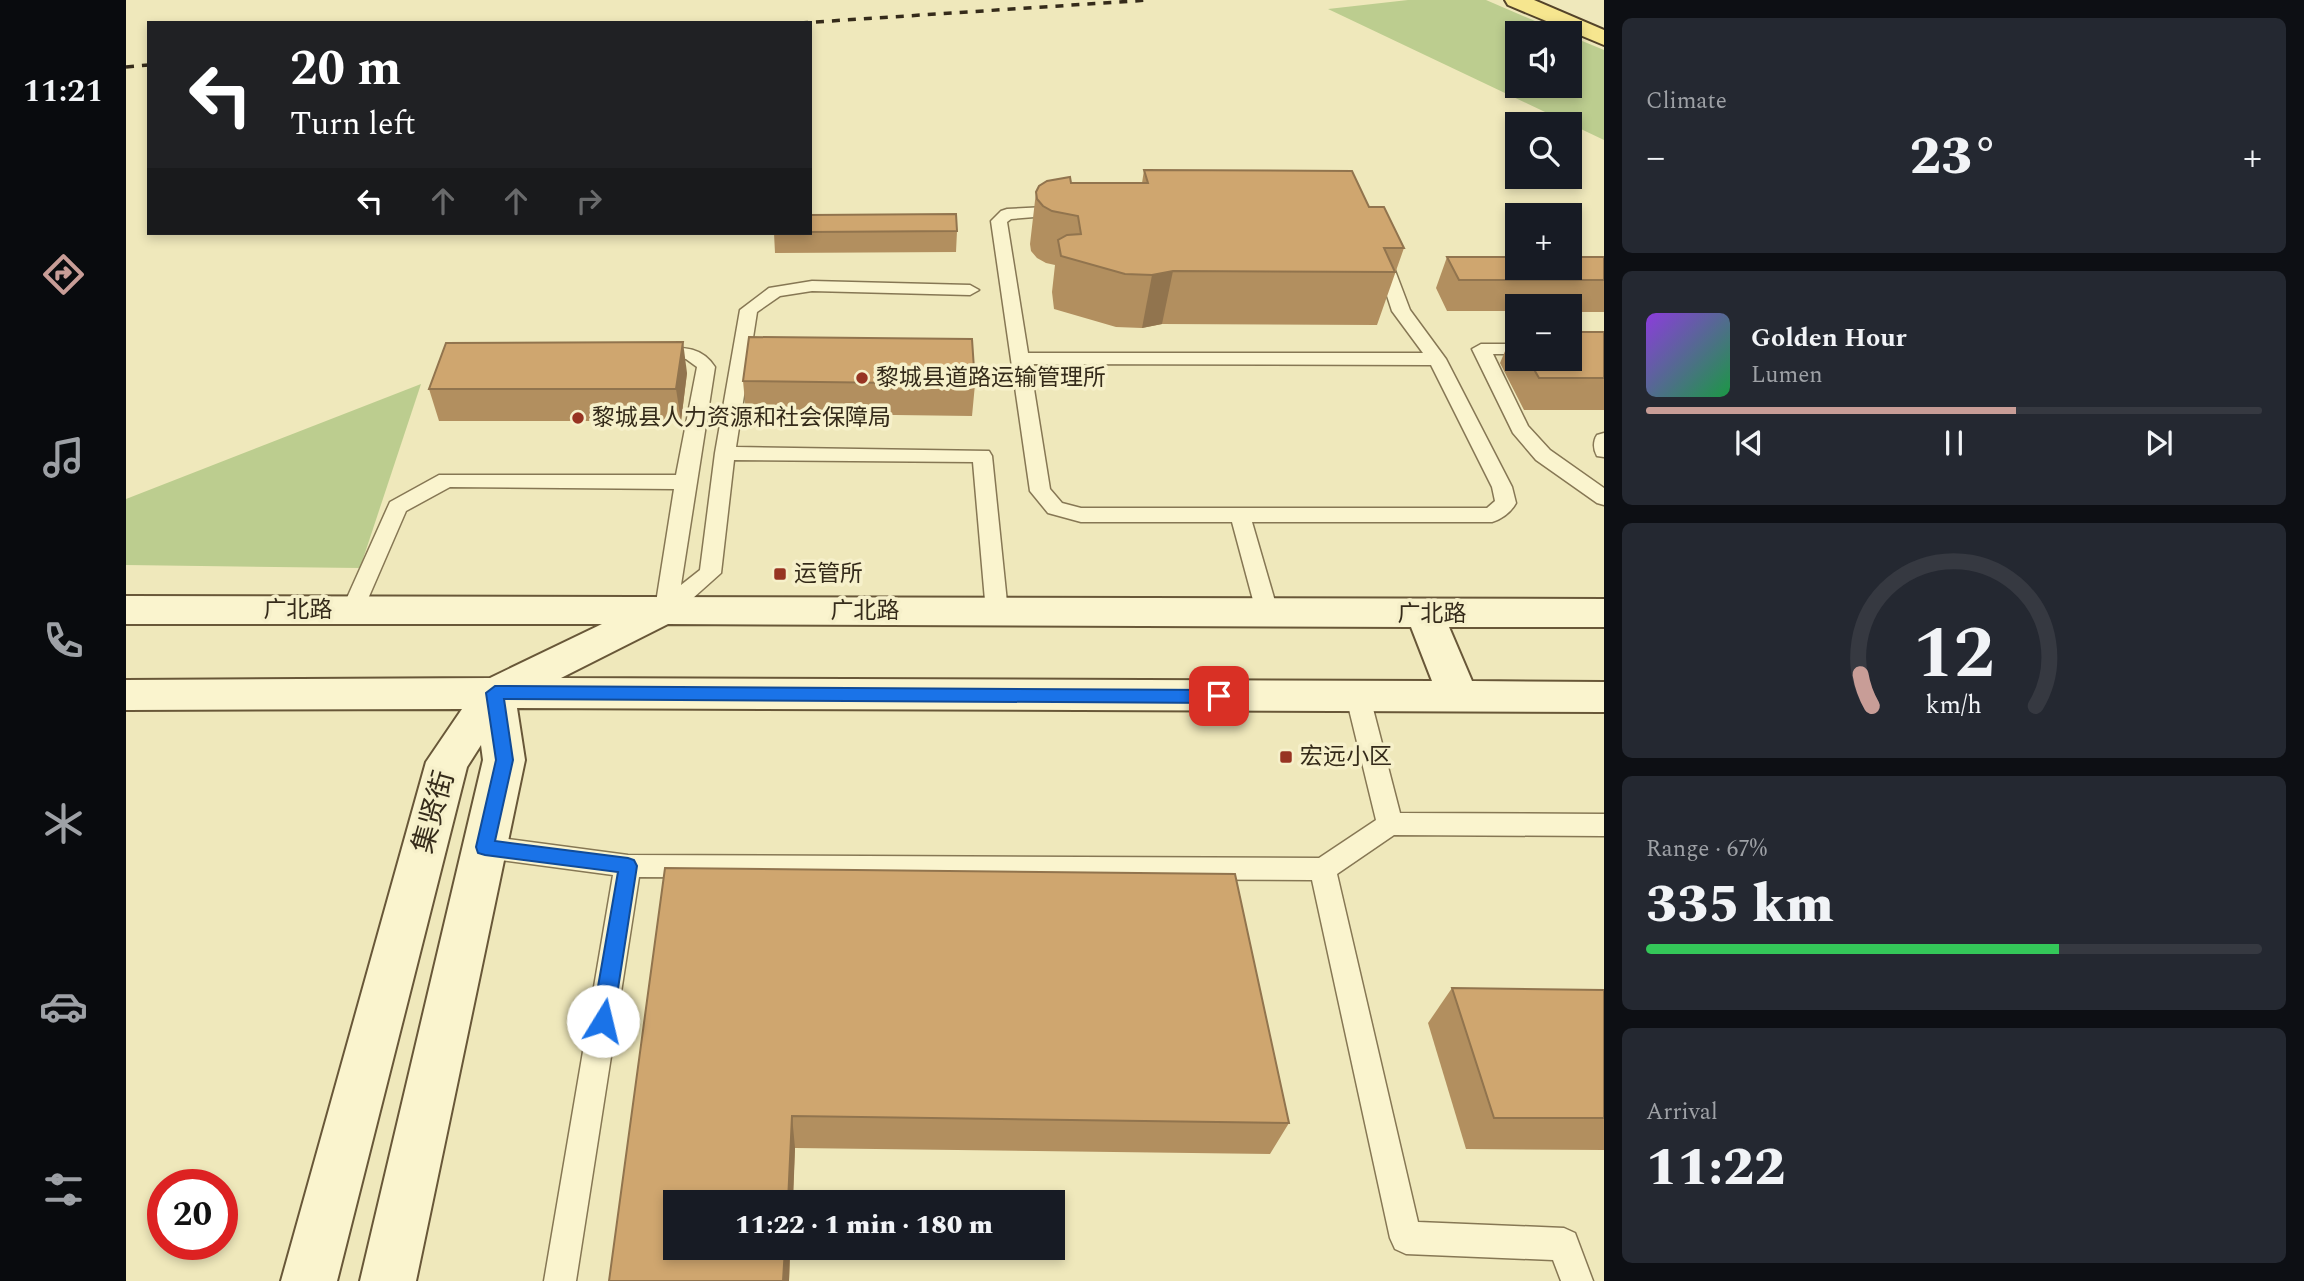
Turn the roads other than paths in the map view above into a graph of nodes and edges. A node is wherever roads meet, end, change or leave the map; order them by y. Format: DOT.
graph roads {
  1 [pos="1516,0"];
  2 [pos="1602,37"];
  3 [pos="1084,211"];
  4 [pos="1374,233"];
  5 [pos="970,290"];
  6 [pos="1505,349"];
  7 [pos="640,354"];
  8 [pos="1019,358"];
  9 [pos="1437,359"];
  10 [pos="1604,439"];
  11 [pos="1604,451"];
  12 [pos="725,453"];
  13 [pos="685,482"];
  14 [pos="1604,498"];
  15 [pos="1240,515"];
  16 [pos="354,609"];
  17 [pos="666,609"];
  18 [pos="126,610"];
  19 [pos="997,612"];
  20 [pos="1604,613"];
  21 [pos="1425,614"];
  22 [pos="1268,615"];
  23 [pos="495,693"];
  24 [pos="126,695"];
  25 [pos="1358,697"];
  26 [pos="1459,698"];
  27 [pos="1604,698"];
  28 [pos="1390,824"];
  29 [pos="1604,825"];
  30 [pos="485,847"];
  31 [pos="628,866"];
  32 [pos="1323,869"];
  33 [pos="309,1281"];
  34 [pos="388,1281"];
  35 [pos="560,1281"];
  36 [pos="1577,1281"];
  1 -- 2 [label="main road"];
  3 -- 8 [label="lane"];
  4 -- 9 [label="lane"];
  5 -- 12 [label="lane"];
  6 -- 14 [label="lane"];
  7 -- 13 [label="lane"];
  8 -- 9 [label="lane"];
  8 -- 15 [label="lane"];
  9 -- 15 [label="lane"];
  10 -- 11 [label="lane"];
  12 -- 17 [label="lane"];
  12 -- 19 [label="lane"];
  13 -- 16 [label="lane"];
  13 -- 17 [label="lane"];
  15 -- 22 [label="lane"];
  16 -- 17 [label="main road, 广北路"];
  16 -- 18 [label="main road, 广北路"];
  17 -- 19 [label="main road, 广北路"];
  17 -- 23 [label="main road"];
  19 -- 22 [label="main road, 广北路"];
  20 -- 21 [label="main road, 广北路"];
  21 -- 22 [label="main road, 广北路"];
  21 -- 26 [label="main road"];
  23 -- 24 [label="main road"];
  23 -- 25 [label="main road"];
  23 -- 30 [label="main road"];
  23 -- 33 [label="main road, 集贤街"];
  25 -- 26 [label="main road"];
  25 -- 28 [label="lane"];
  26 -- 27 [label="main road"];
  28 -- 29 [label="lane"];
  28 -- 32 [label="lane"];
  30 -- 31 [label="lane"];
  30 -- 34 [label="main road"];
  31 -- 32 [label="lane"];
  31 -- 35 [label="lane"];
  32 -- 36 [label="lane"];
}
